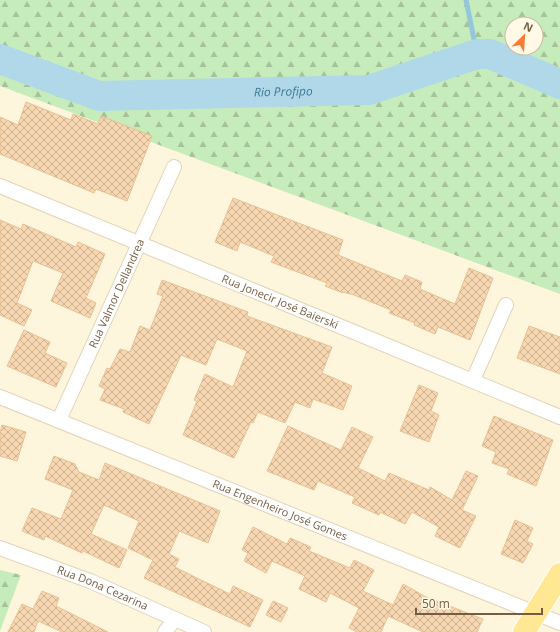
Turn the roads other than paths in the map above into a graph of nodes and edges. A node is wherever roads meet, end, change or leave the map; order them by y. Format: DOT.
graph roads {
  1 [pos="174,168"];
  2 [pos="0,186"];
  3 [pos="140,244"];
  4 [pos="506,305"];
  5 [pos="474,380"];
  6 [pos="0,397"];
  7 [pos="560,417"];
  8 [pos="59,420"];
  9 [pos="0,548"];
  10 [pos="560,574"];
  11 [pos="537,614"];
  12 [pos="175,619"];
  13 [pos="560,623"];
  14 [pos="165,632"];
  15 [pos="204,632"];
  16 [pos="524,632"];
  1 -- 3 [label="street, Rua Valmor Dellandrea"];
  2 -- 3 [label="street, Rua Jonecir José Baierski"];
  3 -- 5 [label="street, Rua Jonecir José Baierski"];
  3 -- 8 [label="street, Rua Valmor Dellandrea"];
  4 -- 5 [label="street"];
  5 -- 7 [label="street, Rua Jonecir José Baierski"];
  6 -- 8 [label="street, Rua Engenheiro José Gomes"];
  8 -- 11 [label="street, Rua Engenheiro José Gomes"];
  9 -- 12 [label="street, Rua Dona Cezarina"];
  10 -- 11 [label="main road"];
  11 -- 13 [label="street, Rua Engenheiro José Gomes"];
  11 -- 16 [label="main road"];
  12 -- 14 [label="street"];
  12 -- 15 [label="street, Rua Dona Cezarina"];
}
